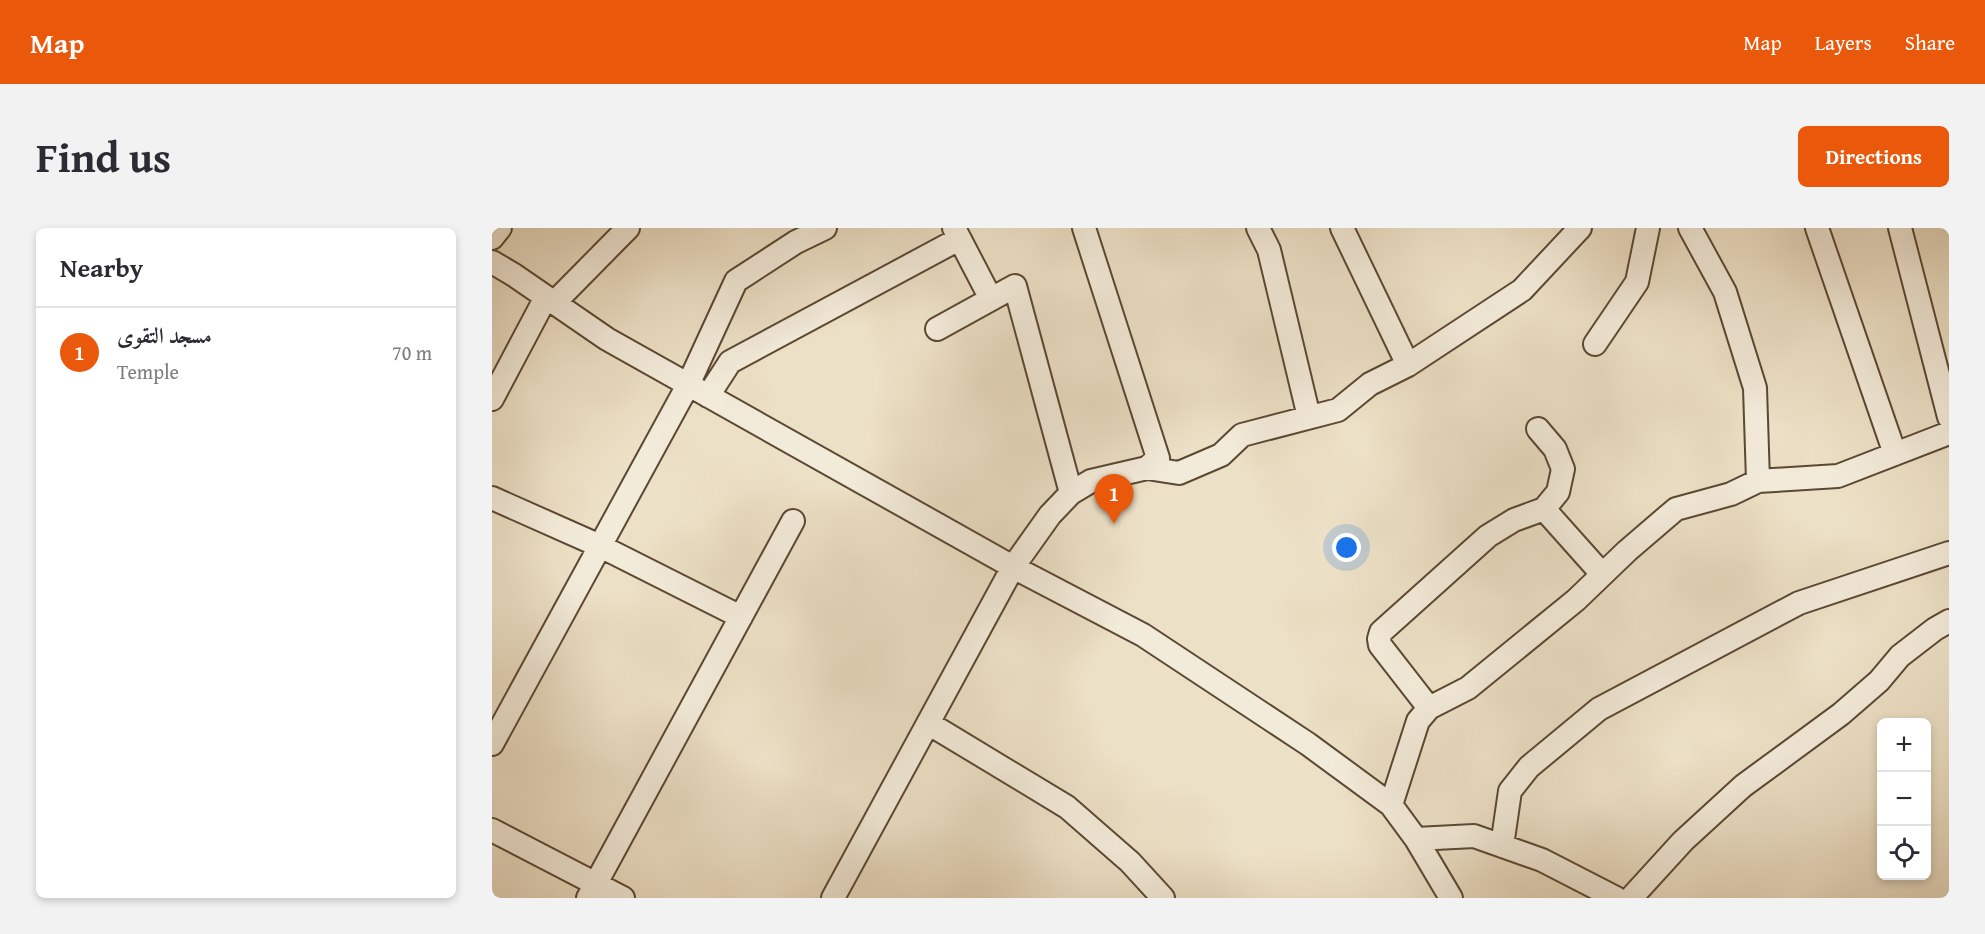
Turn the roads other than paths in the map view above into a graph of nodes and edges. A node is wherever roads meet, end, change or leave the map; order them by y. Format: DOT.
graph roads {
  1 [pos="500,228"];
  2 [pos="628,228"];
  3 [pos="825,228"];
  4 [pos="1084,228"];
  5 [pos="1258,228"];
  6 [pos="1342,228"];
  7 [pos="1581,228"];
  8 [pos="1648,228"];
  9 [pos="1690,228"];
  10 [pos="1817,228"];
  11 [pos="1900,228"];
  12 [pos="957,234"];
  13 [pos="492,238"];
  14 [pos="492,262"];
  15 [pos="991,299"];
  16 [pos="550,300"];
  17 [pos="937,329"];
  18 [pos="1595,344"];
  19 [pos="1408,365"];
  20 [pos="688,385"];
  21 [pos="708,396"];
  22 [pos="492,399"];
  23 [pos="1309,417"];
  24 [pos="1949,417"];
  25 [pos="1538,429"];
  26 [pos="1949,433"];
  27 [pos="1895,454"];
  28 [pos="1147,468"];
  29 [pos="1758,481"];
  30 [pos="1071,493"];
  31 [pos="492,498"];
  32 [pos="1544,509"];
  33 [pos="792,521"];
  34 [pos="600,546"];
  35 [pos="1949,553"];
  36 [pos="1013,567"];
  37 [pos="1602,574"];
  38 [pos="741,617"];
  39 [pos="1949,621"];
  40 [pos="1429,708"];
  41 [pos="928,723"];
  42 [pos="492,744"];
  43 [pos="1391,804"];
  44 [pos="492,830"];
  45 [pos="1416,839"];
  46 [pos="1502,846"];
  47 [pos="592,891"];
  48 [pos="623,898"];
  49 [pos="833,898"];
  50 [pos="1163,898"];
  51 [pos="1451,898"];
  52 [pos="1616,898"];
  53 [pos="1631,898"];
  1 -- 13 [label="street"];
  2 -- 16 [label="street"];
  3 -- 20 [label="street"];
  4 -- 28 [label="street"];
  5 -- 23 [label="street"];
  6 -- 19 [label="street"];
  7 -- 19 [label="street"];
  8 -- 18 [label="street"];
  9 -- 29 [label="street"];
  10 -- 27 [label="street"];
  11 -- 24 [label="street"];
  12 -- 15 [label="street"];
  12 -- 21 [label="street"];
  14 -- 16 [label="street"];
  15 -- 17 [label="street"];
  15 -- 30 [label="street"];
  16 -- 20 [label="street"];
  16 -- 22 [label="street"];
  19 -- 23 [label="street"];
  20 -- 21 [label="street"];
  20 -- 34 [label="street"];
  21 -- 36 [label="street"];
  23 -- 28 [label="street"];
  25 -- 32 [label="street"];
  26 -- 27 [label="street"];
  27 -- 29 [label="street"];
  28 -- 30 [label="street"];
  29 -- 37 [label="street"];
  30 -- 36 [label="street"];
  31 -- 34 [label="street"];
  32 -- 37 [label="street"];
  32 -- 40 [label="street"];
  33 -- 38 [label="street"];
  34 -- 38 [label="street"];
  34 -- 42 [label="street"];
  35 -- 46 [label="street"];
  36 -- 41 [label="street"];
  36 -- 43 [label="street"];
  37 -- 40 [label="street"];
  38 -- 47 [label="street"];
  39 -- 53 [label="street"];
  40 -- 43 [label="street"];
  41 -- 49 [label="street"];
  41 -- 50 [label="street"];
  43 -- 45 [label="street"];
  44 -- 47 [label="street"];
  45 -- 46 [label="street"];
  45 -- 51 [label="street"];
  46 -- 52 [label="street"];
  47 -- 48 [label="street"];
}
